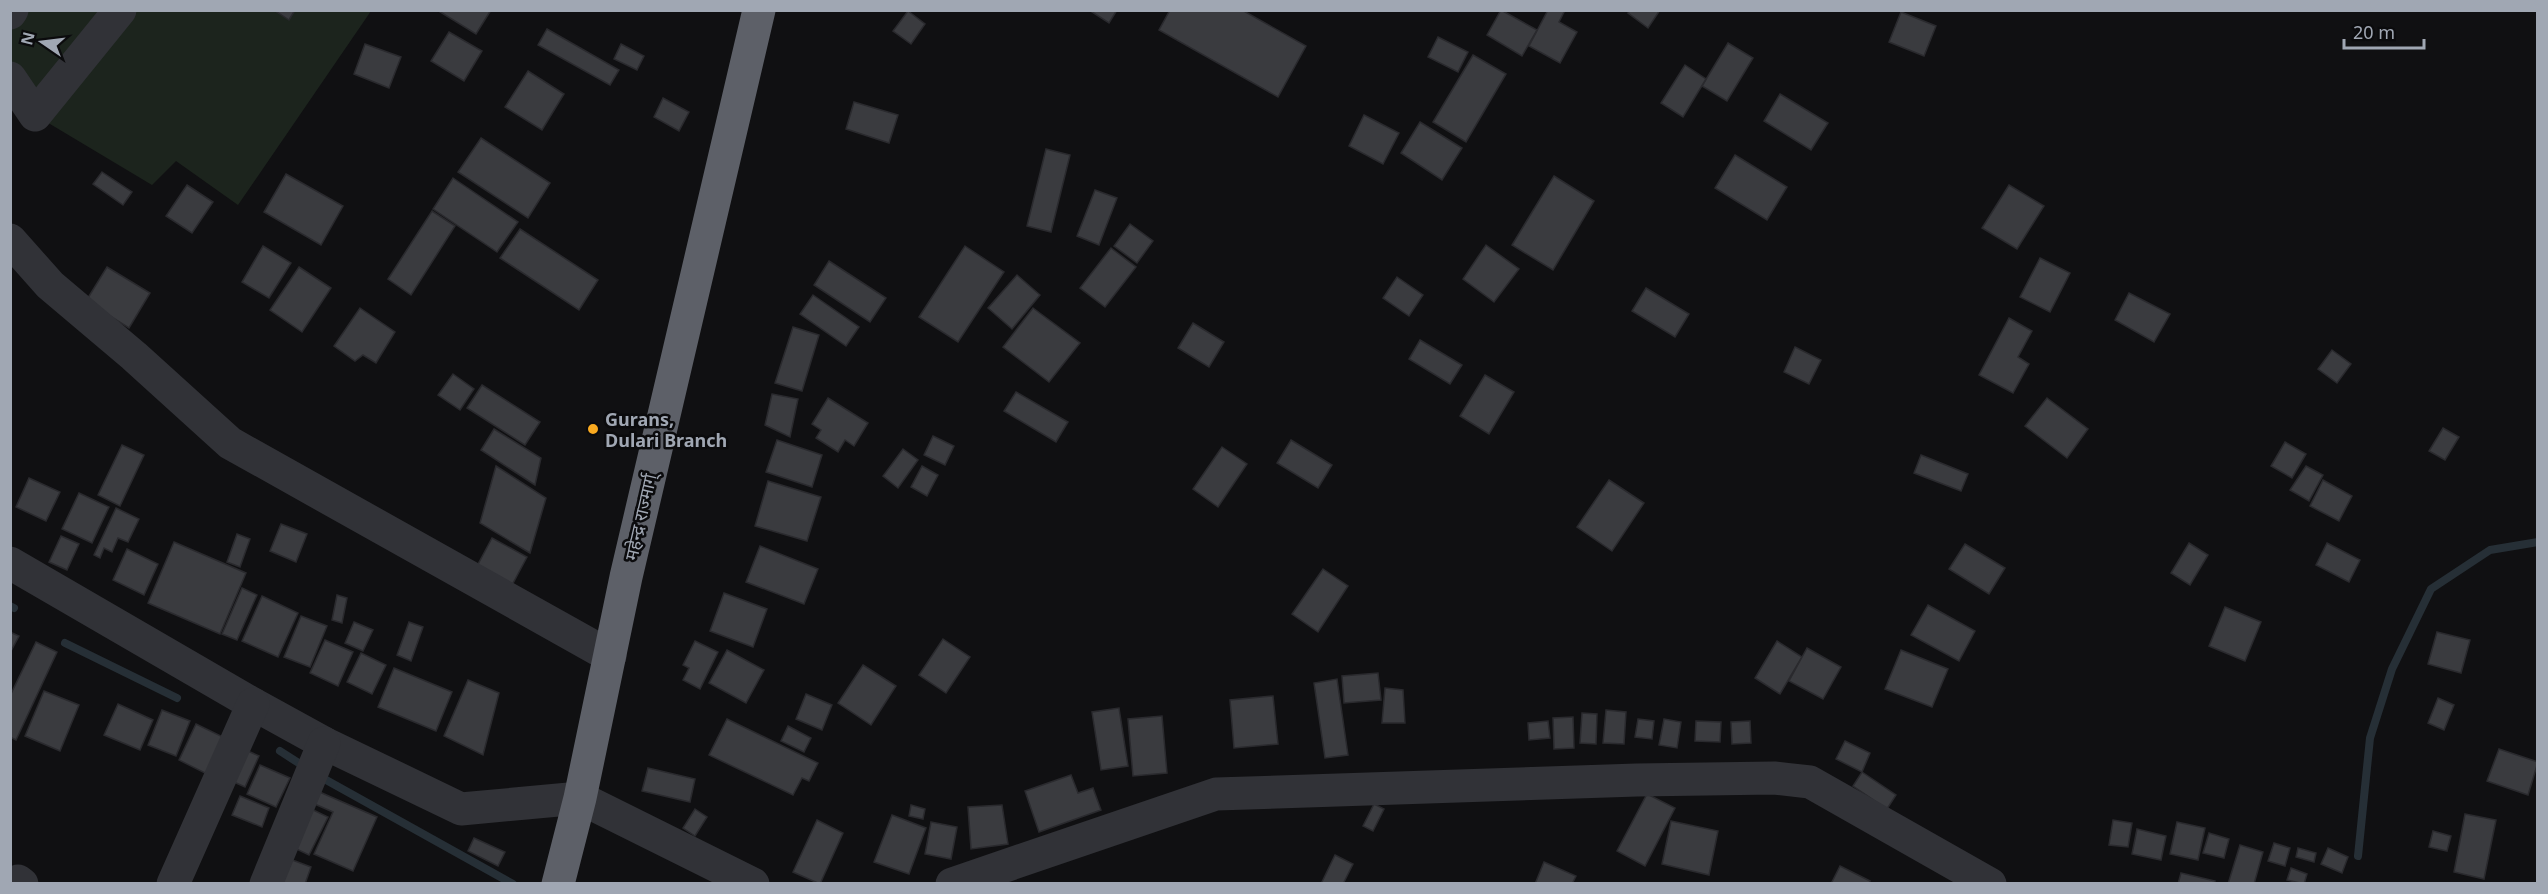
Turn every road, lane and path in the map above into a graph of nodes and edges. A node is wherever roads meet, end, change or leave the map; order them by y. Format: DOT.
graph roads {
  1 [pos="120,10"];
  2 [pos="759,10"];
  3 [pos="10,78"];
  4 [pos="10,240"];
  5 [pos="10,563"];
  6 [pos="610,656"];
  7 [pos="253,704"];
  8 [pos="324,743"];
  9 [pos="580,798"];
  10 [pos="16,884"];
  11 [pos="22,884"];
  12 [pos="173,884"];
  13 [pos="266,884"];
  14 [pos="558,884"];
  15 [pos="753,884"];
  16 [pos="952,884"];
  17 [pos="1990,884"];
  1 -- 3 [label="street"];
  2 -- 6 [label="highway, महेन्द्र राज्मार्ग्"];
  4 -- 6 [label="street"];
  5 -- 7 [label="street"];
  6 -- 9 [label="highway, महेन्द्र राज्मार्ग्"];
  7 -- 8 [label="street"];
  7 -- 12 [label="street"];
  8 -- 9 [label="street"];
  8 -- 13 [label="street"];
  9 -- 14 [label="highway, महेन्द्र राज्मार्ग्"];
  9 -- 15 [label="street"];
  10 -- 11 [label="street"];
  16 -- 17 [label="street"];
}
